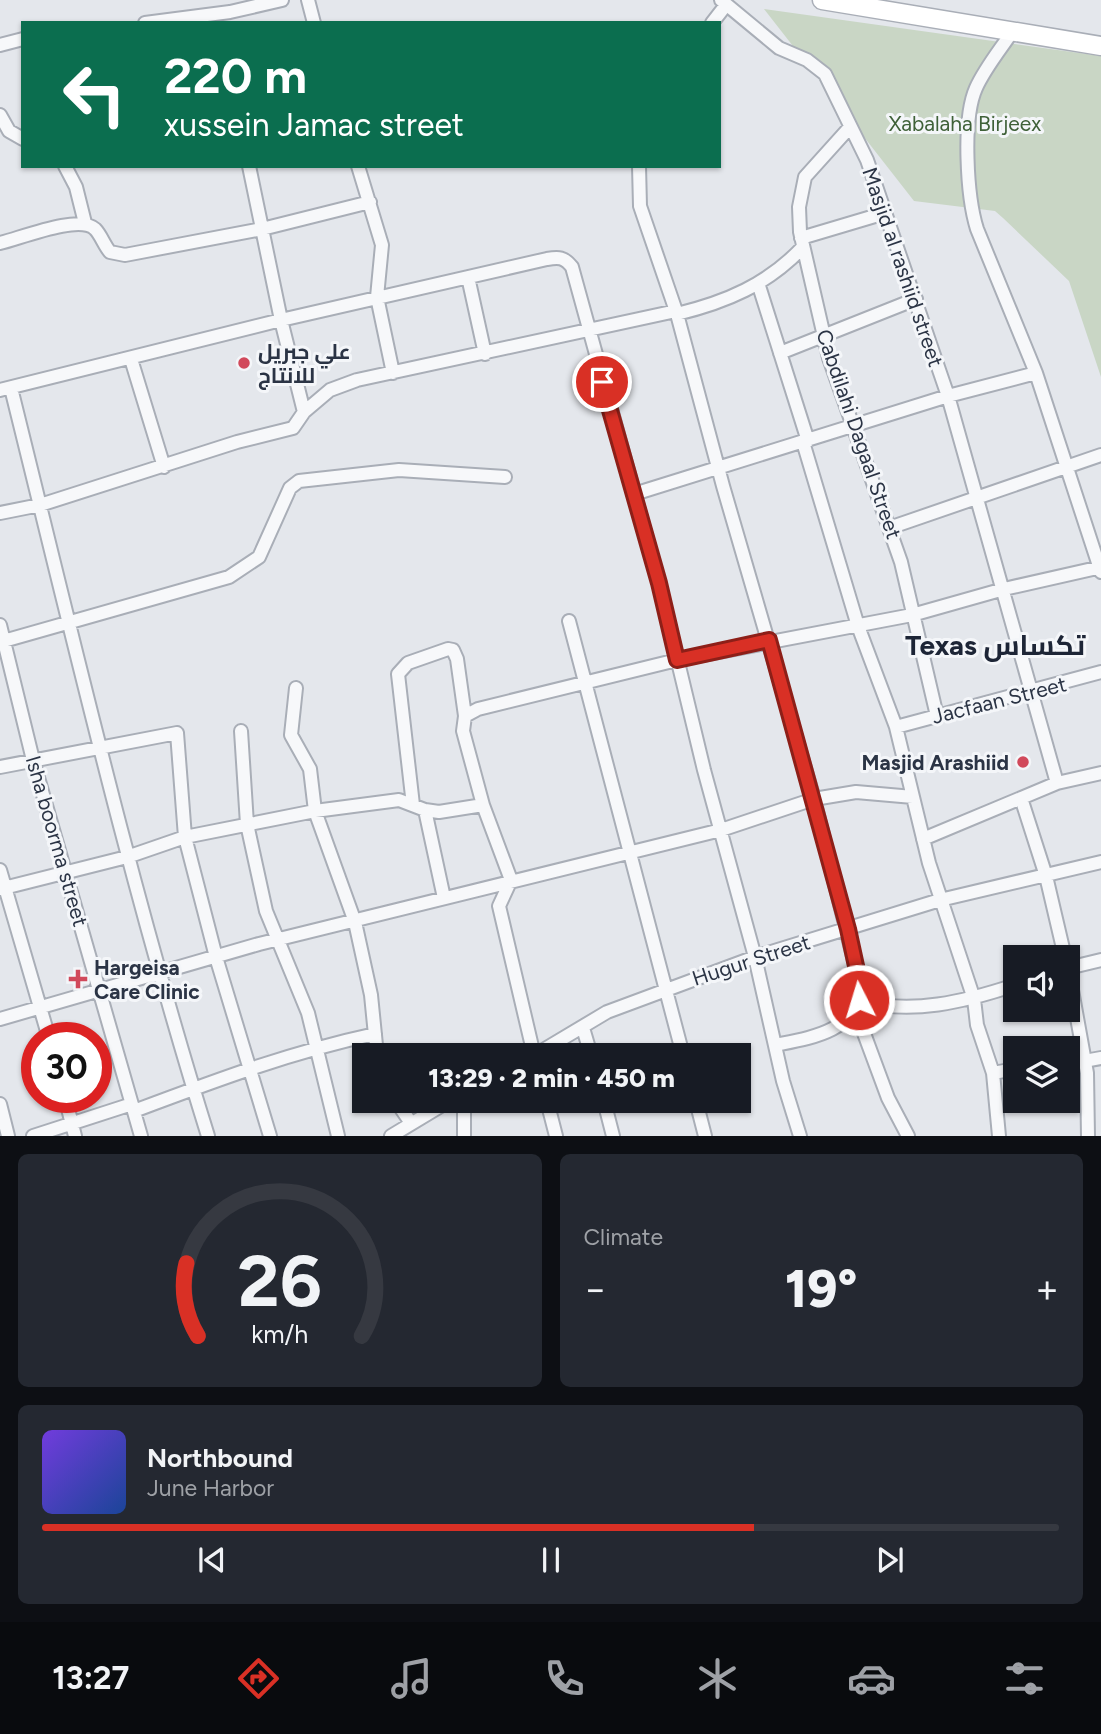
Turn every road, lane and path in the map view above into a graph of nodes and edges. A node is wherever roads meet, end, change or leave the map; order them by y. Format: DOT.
graph roads {
  1 [pos="282,0"];
  2 [pos="307,0"];
  3 [pos="822,0"];
  4 [pos="724,3"];
  5 [pos="230,17"];
  6 [pos="173,21"];
  7 [pos="313,21"];
  8 [pos="713,21"];
  9 [pos="1012,32"];
  10 [pos="21,40"];
  11 [pos="0,46"];
  12 [pos="1101,46"];
  13 [pos="0,115"];
  14 [pos="850,127"];
  15 [pos="21,138"];
  16 [pos="66,168"];
  17 [pos="249,168"];
  18 [pos="359,168"];
  19 [pos="639,168"];
  20 [pos="370,202"];
  21 [pos="885,213"];
  22 [pos="85,223"];
  23 [pos="262,229"];
  24 [pos="802,242"];
  25 [pos="0,243"];
  26 [pos="468,277"];
  27 [pos="759,286"];
  28 [pos="377,297"];
  29 [pos="916,299"];
  30 [pos="676,312"];
  31 [pos="281,320"];
  32 [pos="588,331"];
  33 [pos="824,335"];
  34 [pos="780,353"];
  35 [pos="485,354"];
  36 [pos="131,359"];
  37 [pos="393,373"];
  38 [pos="1036,373"];
  39 [pos="6,389"];
  40 [pos="948,396"];
  41 [pos="304,412"];
  42 [pos="855,427"];
  43 [pos="806,442"];
  44 [pos="1101,455"];
  45 [pos="1068,465"];
  46 [pos="164,467"];
  47 [pos="718,469"];
  48 [pos="505,477"];
  49 [pos="634,494"];
  50 [pos="978,500"];
  51 [pos="40,505"];
  52 [pos="0,513"];
  53 [pos="889,528"];
  54 [pos="1100,569"];
  55 [pos="1004,589"];
  56 [pos="912,615"];
  57 [pos="68,621"];
  58 [pos="569,621"];
  59 [pos="0,625"];
  60 [pos="858,626"];
  61 [pos="769,640"];
  62 [pos="2,641"];
  63 [pos="677,660"];
  64 [pos="1101,672"];
  65 [pos="584,684"];
  66 [pos="296,688"];
  67 [pos="1031,690"];
  68 [pos="465,716"];
  69 [pos="937,716"];
  70 [pos="896,727"];
  71 [pos="241,731"];
  72 [pos="98,747"];
  73 [pos="33,760"];
  74 [pos="0,767"];
  75 [pos="1101,773"];
  76 [pos="1057,783"];
  77 [pos="913,797"];
  78 [pos="1021,798"];
  79 [pos="814,799"];
  80 [pos="483,805"];
  81 [pos="419,808"];
  82 [pos="315,811"];
  83 [pos="247,824"];
  84 [pos="721,830"];
  85 [pos="185,837"];
  86 [pos="923,839"];
  87 [pos="629,854"];
  88 [pos="127,857"];
  89 [pos="1101,862"];
  90 [pos="0,870"];
  91 [pos="66,872"];
  92 [pos="1046,876"];
  93 [pos="511,880"];
  94 [pos="3,889"];
  95 [pos="444,898"];
  96 [pos="940,900"];
  97 [pos="355,922"];
  98 [pos="848,929"];
  99 [pos="278,939"];
  100 [pos="1062,945"];
  101 [pos="216,957"];
  102 [pos="755,957"];
  103 [pos="1101,960"];
  104 [pos="1080,965"];
  105 [pos="158,975"];
  106 [pos="666,989"];
  107 [pos="1003,989"];
  108 [pos="101,992"];
  109 [pos="974,999"];
  110 [pos="857,1004"];
  111 [pos="41,1008"];
  112 [pos="0,1019"];
  113 [pos="45,1022"];
  114 [pos="1078,1022"];
  115 [pos="583,1028"];
  116 [pos="375,1034"];
  117 [pos="376,1043"];
  118 [pos="531,1043"];
  119 [pos="556,1043"];
  120 [pos="587,1043"];
  121 [pos="680,1043"];
  122 [pos="775,1045"];
  123 [pos="315,1046"];
  124 [pos="1101,1058"];
  125 [pos="1085,1062"];
  126 [pos="1080,1063"];
  127 [pos="249,1067"];
  128 [pos="1003,1071"];
  129 [pos="993,1073"];
  130 [pos="193,1088"];
  131 [pos="0,1104"];
  132 [pos="133,1108"];
  133 [pos="404,1113"];
  134 [pos="428,1113"];
  135 [pos="464,1113"];
  136 [pos="550,1113"];
  137 [pos="607,1113"];
  138 [pos="699,1113"];
  139 [pos="411,1123"];
  140 [pos="73,1130"];
  141 [pos="9,1136"];
  142 [pos="33,1136"];
  143 [pos="141,1136"];
  144 [pos="208,1136"];
  145 [pos="270,1136"];
  146 [pos="338,1136"];
  147 [pos="391,1136"];
  148 [pos="464,1136"];
  149 [pos="556,1136"];
  150 [pos="613,1136"];
  151 [pos="705,1136"];
  152 [pos="800,1136"];
  153 [pos="908,1136"];
  154 [pos="999,1136"];
  155 [pos="1088,1136"];
  1 -- 5 [label="street"];
  2 -- 7 [label="street"];
  3 -- 9 [label="main road"];
  4 -- 8 [label="street"];
  4 -- 14 [label="street, Masjid al rashiid street"];
  5 -- 6 [label="street"];
  9 -- 12 [label="main road"];
  9 -- 38 [label="street"];
  10 -- 11 [label="street"];
  13 -- 15 [label="street"];
  14 -- 21 [label="street, Masjid al rashiid street"];
  14 -- 24 [label="street, Cabdilahi Dagaal Street"];
  16 -- 22 [label="street"];
  17 -- 23 [label="street"];
  18 -- 20 [label="street"];
  19 -- 30 [label="street"];
  20 -- 23 [label="street"];
  20 -- 28 [label="street"];
  21 -- 24 [label="street"];
  21 -- 29 [label="street, Masjid al rashiid street"];
  22 -- 23 [label="street"];
  22 -- 25 [label="street"];
  23 -- 31 [label="street"];
  24 -- 27 [label="street"];
  24 -- 33 [label="street, Cabdilahi Dagaal Street"];
  26 -- 28 [label="street"];
  26 -- 32 [label="street"];
  26 -- 35 [label="street"];
  27 -- 30 [label="street"];
  27 -- 34 [label="street"];
  28 -- 31 [label="street"];
  28 -- 37 [label="street"];
  29 -- 33 [label="street"];
  29 -- 40 [label="street, Masjid al rashiid street"];
  30 -- 32 [label="street"];
  30 -- 47 [label="street"];
  31 -- 36 [label="street"];
  31 -- 41 [label="street"];
  32 -- 35 [label="street"];
  32 -- 49 [label="street"];
  33 -- 34 [label="street"];
  33 -- 42 [label="street, Cabdilahi Dagaal Street"];
  34 -- 43 [label="street"];
  35 -- 37 [label="street"];
  36 -- 39 [label="street"];
  36 -- 46 [label="street"];
  37 -- 41 [label="street"];
  38 -- 40 [label="street"];
  38 -- 45 [label="street"];
  39 -- 51 [label="street"];
  40 -- 42 [label="street"];
  40 -- 50 [label="street, Masjid al rashiid street"];
  41 -- 46 [label="street"];
  42 -- 43 [label="street"];
  42 -- 53 [label="street, Cabdilahi Dagaal Street"];
  43 -- 47 [label="street"];
  43 -- 60 [label="street"];
  44 -- 45 [label="street"];
  45 -- 50 [label="street"];
  45 -- 54 [label="street"];
  46 -- 51 [label="street"];
  47 -- 49 [label="street"];
  47 -- 61 [label="street"];
  48 -- 57 [label="street"];
  49 -- 63 [label="street"];
  50 -- 53 [label="street"];
  50 -- 55 [label="street, Masjid al rashiid street"];
  51 -- 52 [label="street"];
  51 -- 57 [label="street"];
  53 -- 56 [label="street, Cabdilahi Dagaal Street"];
  54 -- 55 [label="street"];
  55 -- 56 [label="street"];
  55 -- 67 [label="street, Masjid al rashiid street"];
  56 -- 60 [label="street"];
  56 -- 69 [label="street, Cabdilahi Dagaal Street"];
  57 -- 62 [label="street"];
  57 -- 72 [label="street"];
  58 -- 65 [label="street"];
  59 -- 62 [label="street, Isha boorma street"];
  60 -- 61 [label="street"];
  60 -- 70 [label="street"];
  61 -- 63 [label="street"];
  61 -- 79 [label="street"];
  62 -- 73 [label="street, Isha boorma street"];
  63 -- 65 [label="street"];
  63 -- 84 [label="street"];
  64 -- 67 [label="street, Jacfaan Street"];
  65 -- 68 [label="street"];
  65 -- 87 [label="street"];
  66 -- 82 [label="street"];
  67 -- 69 [label="street, Jacfaan Street"];
  67 -- 76 [label="street, Masjid al rashiid street"];
  68 -- 80 [label="street"];
  68 -- 81 [label="street"];
  69 -- 70 [label="street, Jacfaan Street"];
  70 -- 77 [label="street"];
  71 -- 83 [label="street"];
  72 -- 73 [label="street"];
  72 -- 85 [label="street"];
  72 -- 88 [label="street"];
  73 -- 74 [label="street"];
  73 -- 91 [label="street, Isha boorma street"];
  75 -- 76 [label="street"];
  76 -- 78 [label="street"];
  77 -- 79 [label="street"];
  77 -- 86 [label="street"];
  78 -- 86 [label="street"];
  78 -- 92 [label="street"];
  79 -- 84 [label="street"];
  79 -- 98 [label="street"];
  80 -- 81 [label="street"];
  80 -- 93 [label="street"];
  81 -- 82 [label="street"];
  81 -- 95 [label="street"];
  82 -- 83 [label="street"];
  82 -- 97 [label="street"];
  83 -- 85 [label="street"];
  83 -- 99 [label="street"];
  84 -- 87 [label="street"];
  84 -- 102 [label="street"];
  85 -- 88 [label="street"];
  85 -- 101 [label="street"];
  86 -- 96 [label="street"];
  87 -- 93 [label="street"];
  87 -- 106 [label="street"];
  88 -- 91 [label="street"];
  88 -- 105 [label="street"];
  89 -- 92 [label="street, Hugur Street"];
  90 -- 94 [label="street"];
  91 -- 94 [label="street"];
  91 -- 108 [label="street, Isha boorma street"];
  92 -- 96 [label="street, Hugur Street"];
  92 -- 100 [label="street"];
  93 -- 95 [label="street"];
  93 -- 118 [label="street"];
  94 -- 111 [label="street"];
  95 -- 97 [label="street"];
  96 -- 98 [label="street, Hugur Street"];
  96 -- 109 [label="street"];
  97 -- 99 [label="street"];
  97 -- 116 [label="street"];
  98 -- 102 [label="street, Hugur Street"];
  98 -- 110 [label="street"];
  99 -- 101 [label="street"];
  99 -- 123 [label="street"];
  101 -- 105 [label="street"];
  101 -- 127 [label="street"];
  102 -- 106 [label="street, Hugur Street"];
  102 -- 122 [label="street"];
  103 -- 104 [label="street"];
  105 -- 108 [label="street"];
  105 -- 130 [label="street"];
  106 -- 115 [label="street, Hugur Street"];
  106 -- 121 [label="street"];
  107 -- 109 [label="street"];
  108 -- 111 [label="street"];
  108 -- 132 [label="street, Isha boorma street"];
  109 -- 110 [label="street"];
  109 -- 129 [label="street"];
  110 -- 122 [label="street"];
  110 -- 153 [label="street"];
  111 -- 112 [label="street"];
  111 -- 113 [label="street"];
  114 -- 125 [label="street"];
  115 -- 119 [label="street, Hugur Street"];
  115 -- 120 [label="street"];
  116 -- 117 [label="street"];
  116 -- 123 [label="street"];
  122 -- 152 [label="street"];
  123 -- 127 [label="street"];
  123 -- 146 [label="street"];
  124 -- 125 [label="street"];
  125 -- 126 [label="street"];
  125 -- 155 [label="street"];
  127 -- 130 [label="street"];
  127 -- 145 [label="street"];
  128 -- 129 [label="street"];
  129 -- 154 [label="street"];
  130 -- 132 [label="street"];
  130 -- 144 [label="street"];
  131 -- 141 [label="street"];
  132 -- 140 [label="street"];
  132 -- 143 [label="street, Isha boorma street"];
  133 -- 139 [label="street"];
  134 -- 139 [label="street"];
  135 -- 148 [label="street"];
  136 -- 149 [label="street"];
  137 -- 150 [label="street"];
  138 -- 151 [label="street"];
  139 -- 147 [label="street"];
  140 -- 142 [label="street"];
}
